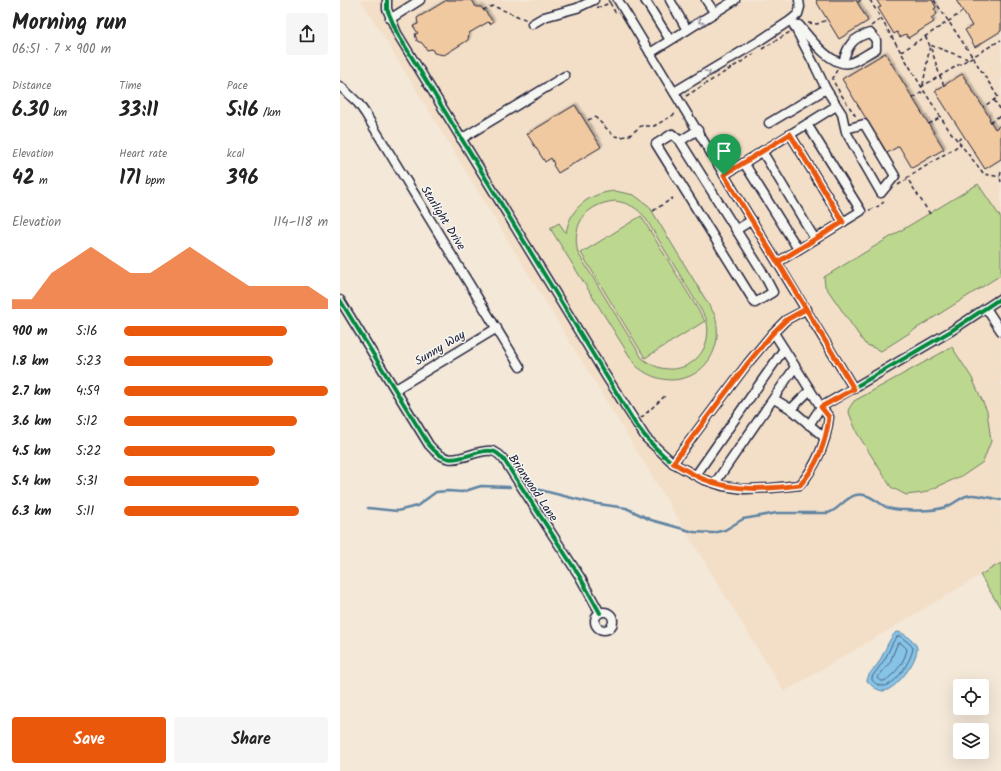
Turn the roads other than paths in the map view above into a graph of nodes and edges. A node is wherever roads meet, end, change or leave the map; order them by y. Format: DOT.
graph roads {
  1 [pos="387,0"];
  2 [pos="420,0"];
  3 [pos="594,0"];
  4 [pos="618,0"];
  5 [pos="645,0"];
  6 [pos="670,0"];
  7 [pos="706,0"];
  8 [pos="799,0"];
  9 [pos="732,1"];
  10 [pos="714,12"];
  11 [pos="390,19"];
  12 [pos="796,22"];
  13 [pos="533,24"];
  14 [pos="687,30"];
  15 [pos="670,40"];
  16 [pos="650,52"];
  17 [pos="841,62"];
  18 [pos="565,76"];
  19 [pos="340,86"];
  20 [pos="826,89"];
  21 [pos="674,92"];
  22 [pos="836,106"];
  23 [pos="769,123"];
  24 [pos="807,124"];
  25 [pos="846,129"];
  26 [pos="698,130"];
  27 [pos="790,134"];
  28 [pos="461,138"];
  29 [pos="680,141"];
  30 [pos="762,152"];
  31 [pos="744,163"];
  32 [pos="724,175"];
  33 [pos="752,220"];
  34 [pos="843,222"];
  35 [pos="736,230"];
  36 [pos="815,239"];
  37 [pos="798,249"];
  38 [pos="778,262"];
  39 [pos="1001,298"];
  40 [pos="340,300"];
  41 [pos="986,308"];
  42 [pos="806,309"];
  43 [pos="497,328"];
  44 [pos="1000,329"];
  45 [pos="774,333"];
  46 [pos="784,350"];
  47 [pos="520,367"];
  48 [pos="796,367"];
  49 [pos="396,389"];
  50 [pos="854,389"];
  51 [pos="810,390"];
  52 [pos="774,399"];
  53 [pos="821,407"];
  54 [pos="791,409"];
  55 [pos="809,425"];
  56 [pos="825,438"];
  57 [pos="673,463"];
  58 [pos="696,475"];
  59 [pos="715,483"];
  60 [pos="600,613"];
  1 -- 11 [label="street"];
  2 -- 11 [label="street"];
  3 -- 13 [label="street"];
  4 -- 16 [label="street"];
  5 -- 15 [label="street"];
  6 -- 14 [label="street"];
  7 -- 10 [label="street"];
  8 -- 12 [label="street"];
  9 -- 10 [label="street"];
  10 -- 14 [label="street, one-way"];
  11 -- 28 [label="street"];
  12 -- 17 [label="street"];
  12 -- 20 [label="street"];
  21 -- 12 [label="street, one-way"];
  14 -- 15 [label="street"];
  15 -- 16 [label="street"];
  16 -- 21 [label="street"];
  18 -- 28 [label="street"];
  19 -- 43 [label="street, Starlight Drive"];
  20 -- 22 [label="street"];
  20 -- 23 [label="street"];
  21 -- 26 [label="street"];
  22 -- 24 [label="street"];
  22 -- 25 [label="street"];
  24 -- 27 [label="street"];
  24 -- 34 [label="street"];
  25 -- 25 [label="street"];
  26 -- 29 [label="street"];
  26 -- 32 [label="street"];
  27 -- 30 [label="street"];
  27 -- 34 [label="street"];
  28 -- 57 [label="street"];
  29 -- 35 [label="street"];
  29 -- 35 [label="street"];
  30 -- 31 [label="street"];
  30 -- 36 [label="street"];
  31 -- 32 [label="street"];
  31 -- 37 [label="street"];
  32 -- 33 [label="street"];
  33 -- 35 [label="street"];
  33 -- 38 [label="street"];
  34 -- 36 [label="street"];
  36 -- 37 [label="street"];
  37 -- 38 [label="street"];
  38 -- 42 [label="street"];
  39 -- 41 [label="street"];
  40 -- 49 [label="street"];
  41 -- 44 [label="street"];
  41 -- 50 [label="street"];
  42 -- 45 [label="street"];
  42 -- 50 [label="street"];
  43 -- 47 [label="street, Starlight Drive"];
  43 -- 49 [label="street, Sunny Way"];
  45 -- 46 [label="street"];
  45 -- 57 [label="street"];
  46 -- 48 [label="street"];
  46 -- 58 [label="street"];
  48 -- 51 [label="street"];
  48 -- 52 [label="street"];
  49 -- 60 [label="street, Briarwood Lane"];
  50 -- 53 [label="street"];
  51 -- 53 [label="street"];
  51 -- 54 [label="street"];
  52 -- 54 [label="street"];
  52 -- 59 [label="street"];
  53 -- 55 [label="street"];
  53 -- 56 [label="street"];
  54 -- 55 [label="street"];
  55 -- 56 [label="street"];
  56 -- 59 [label="street"];
  57 -- 58 [label="street"];
  58 -- 59 [label="street"];
}
